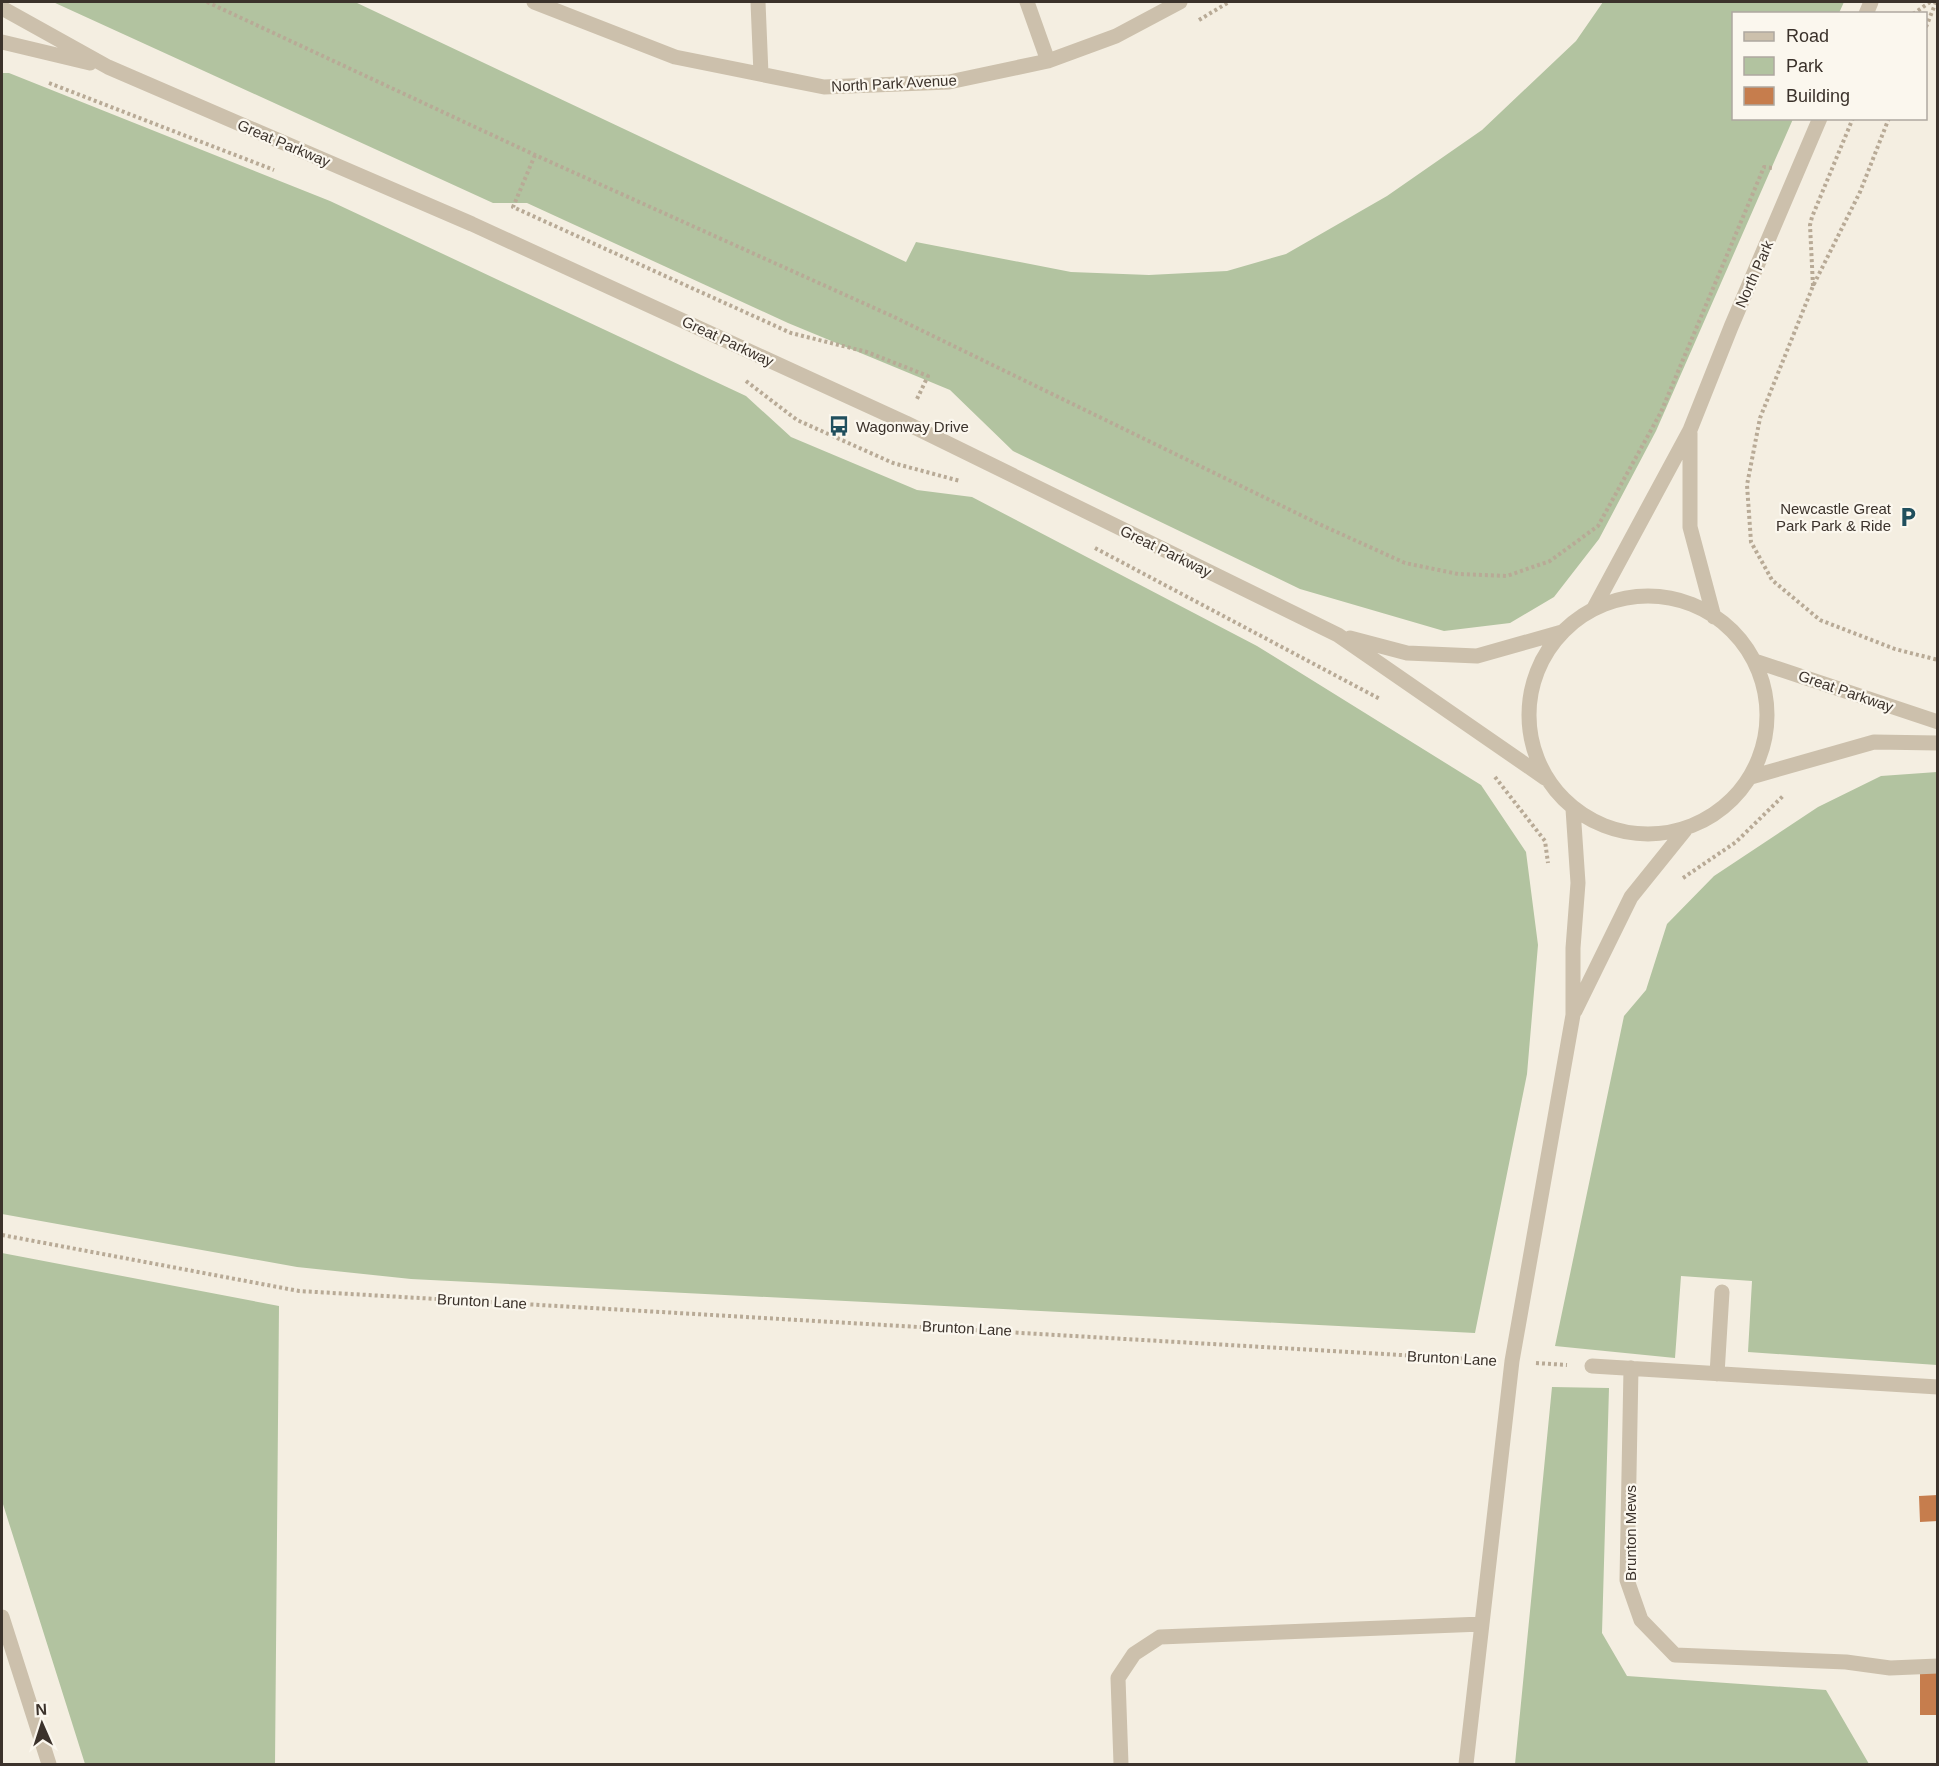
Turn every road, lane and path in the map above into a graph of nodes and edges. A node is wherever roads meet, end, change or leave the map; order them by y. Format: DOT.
graph roads {
  1 [pos="207,2"];
  2 [pos="534,2"];
  3 [pos="758,2"];
  4 [pos="1028,2"];
  5 [pos="1180,2"];
  6 [pos="1930,2"];
  7 [pos="1936,2"];
  8 [pos="2,8"];
  9 [pos="1915,12"];
  10 [pos="1927,24"];
  11 [pos="2,42"];
  12 [pos="1048,61"];
  13 [pos="108,67"];
  14 [pos="761,74"];
  15 [pos="39,78"];
  16 [pos="1819,120"];
  17 [pos="1852,120"];
  18 [pos="1888,120"];
  19 [pos="535,155"];
  20 [pos="1798,172"];
  21 [pos="282,173"];
  22 [pos="1813,286"];
  23 [pos="745,380"];
  24 [pos="906,423"];
  25 [pos="1690,430"];
  26 [pos="967,483"];
  27 [pos="1092,546"];
  28 [pos="1594,608"];
  29 [pos="1714,618"];
  30 [pos="1562,632"];
  31 [pos="1338,635"];
  32 [pos="1938,660"];
  33 [pos="1755,661"];
  34 [pos="1384,701"];
  35 [pos="1938,722"];
  36 [pos="1938,743"];
  37 [pos="1491,772"];
  38 [pos="1751,777"];
  39 [pos="1545,778"];
  40 [pos="1784,795"];
  41 [pos="1573,809"];
  42 [pos="1685,830"];
  43 [pos="1548,864"];
  44 [pos="1675,885"];
  45 [pos="1573,1015"];
  46 [pos="2,1235"];
  47 [pos="1722,1293"];
  48 [pos="1512,1361"];
  49 [pos="1592,1366"];
  50 [pos="1631,1368"];
  51 [pos="1717,1374"];
  52 [pos="1938,1387"];
  53 [pos="2,1617"];
  54 [pos="1482,1624"];
  55 [pos="1938,1666"];
  56 [pos="50,1764"];
  57 [pos="1121,1764"];
  58 [pos="1466,1764"];
  1 -- 19 [label="path"];
  2 -- 14 [label="street, North Park Avenue"];
  3 -- 14 [label="street"];
  4 -- 12 [label="street"];
  5 -- 12 [label="street, North Park Avenue"];
  6 -- 9 [label="path"];
  7 -- 10 [label="path"];
  8 -- 13 [label="street, Great Parkway"];
  11 -- 13 [label="street, Great Parkway"];
  12 -- 14 [label="street, North Park Avenue"];
  13 -- 24 [label="street, Great Parkway"];
  15 -- 21 [label="path"];
  16 -- 20 [label="street, North Park"];
  17 -- 22 [label="path"];
  18 -- 22 [label="path"];
  19 -- 20 [label="path"];
  19 -- 24 [label="path"];
  20 -- 25 [label="street, North Park"];
  22 -- 32 [label="path"];
  23 -- 26 [label="path"];
  24 -- 31 [label="street, Great Parkway"];
  25 -- 28 [label="street, North Park"];
  25 -- 29 [label="street, North Park"];
  27 -- 34 [label="path"];
  28 -- 29 [label="street, Great Parkway"];
  28 -- 30 [label="street, Great Parkway"];
  29 -- 33 [label="street, Great Parkway"];
  30 -- 31 [label="street, Great Parkway"];
  30 -- 39 [label="street, Great Parkway"];
  31 -- 39 [label="street, Great Parkway"];
  33 -- 35 [label="street, Great Parkway"];
  33 -- 38 [label="street, Great Parkway"];
  36 -- 38 [label="street"];
  37 -- 43 [label="path"];
  38 -- 42 [label="street, Great Parkway"];
  39 -- 41 [label="street, Great Parkway"];
  40 -- 44 [label="path"];
  41 -- 42 [label="street, Great Parkway"];
  41 -- 45 [label="street"];
  42 -- 45 [label="street"];
  45 -- 48 [label="street"];
  46 -- 48 [label="path, Brunton Lane"];
  47 -- 51 [label="street"];
  48 -- 49 [label="path, Brunton Lane"];
  48 -- 54 [label="street"];
  49 -- 50 [label="street"];
  50 -- 51 [label="street"];
  50 -- 55 [label="street, Brunton Mews"];
  51 -- 52 [label="street"];
  53 -- 56 [label="street"];
  54 -- 57 [label="street"];
  54 -- 58 [label="street"];
}
